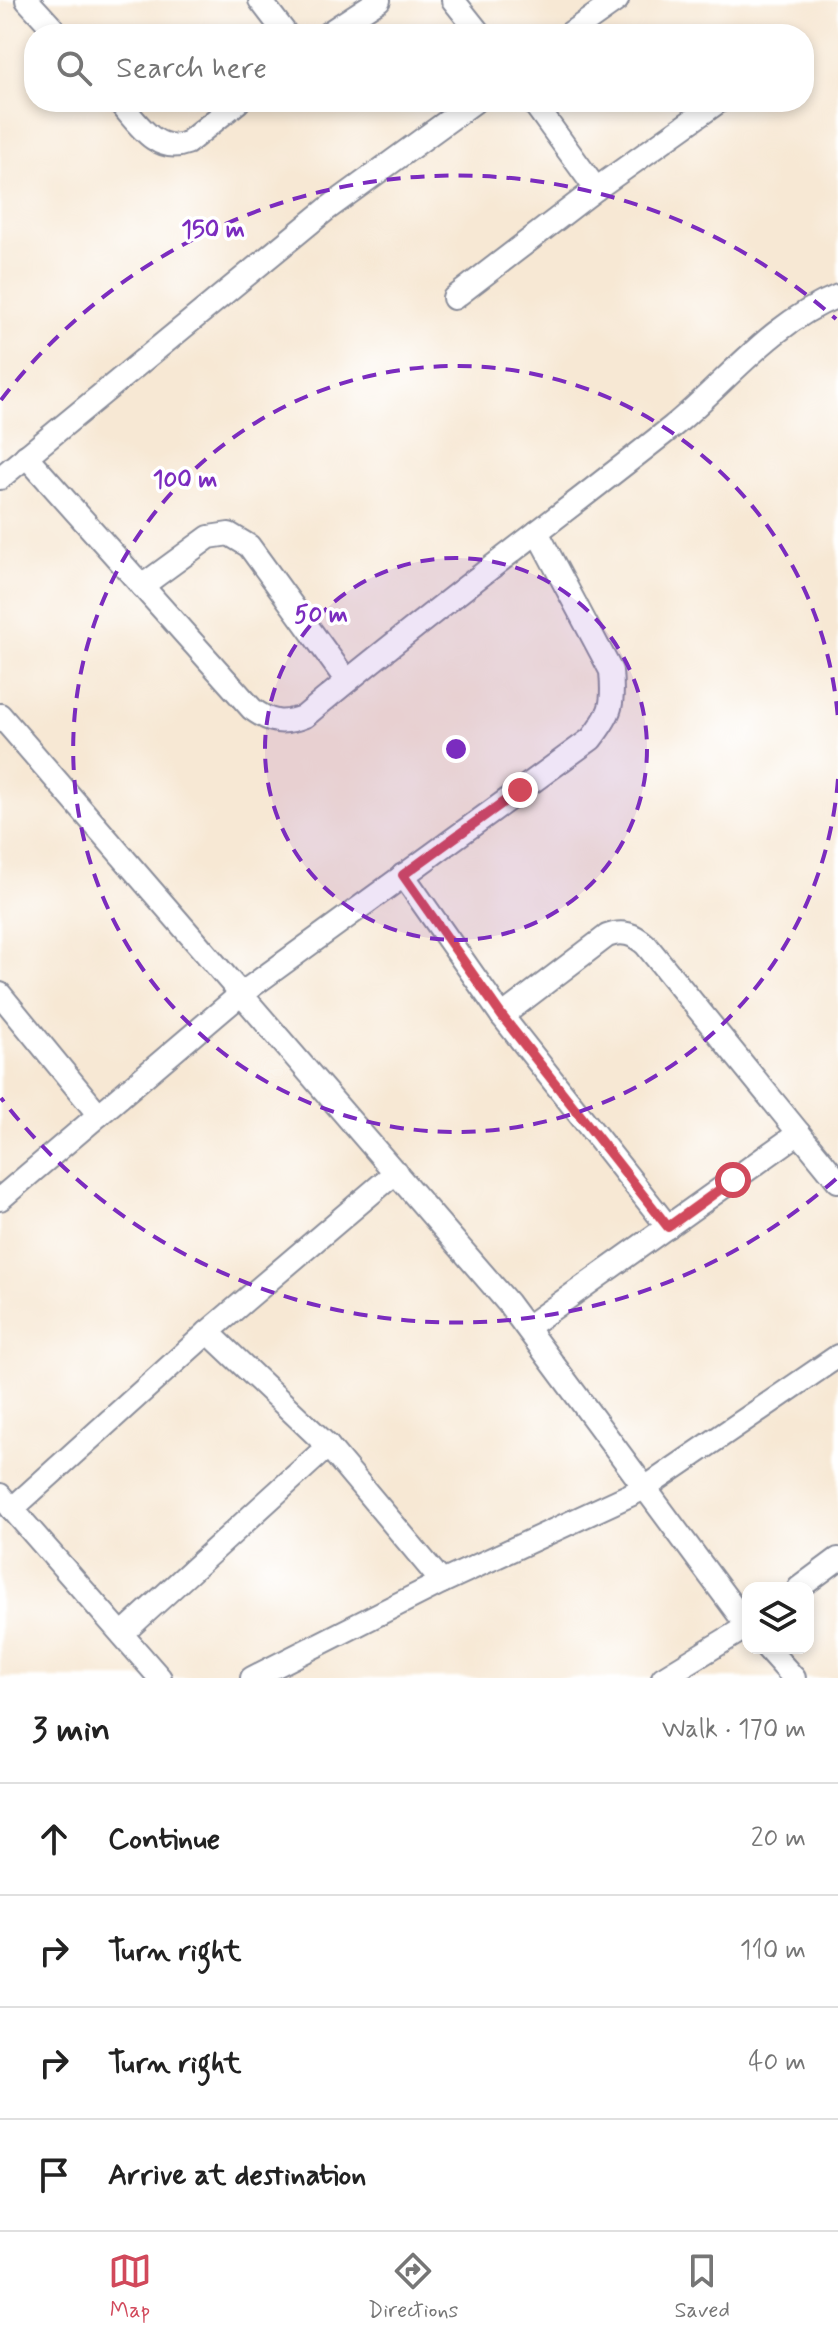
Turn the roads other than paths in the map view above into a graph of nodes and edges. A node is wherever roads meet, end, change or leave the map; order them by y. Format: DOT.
graph roads {
  1 [pos="27,0"];
  2 [pos="260,0"];
  3 [pos="379,0"];
  4 [pos="453,0"];
  5 [pos="617,0"];
  6 [pos="49,24"];
  7 [pos="278,24"];
  8 [pos="342,24"];
  9 [pos="472,24"];
  10 [pos="583,24"];
  11 [pos="128,112"];
  12 [pos="226,112"];
  13 [pos="460,112"];
  14 [pos="540,112"];
  15 [pos="704,112"];
  16 [pos="596,189"];
  17 [pos="838,296"];
  18 [pos="454,298"];
  19 [pos="26,456"];
  20 [pos="0,478"];
  21 [pos="537,532"];
  22 [pos="142,586"];
  23 [pos="347,681"];
  24 [pos="0,715"];
  25 [pos="403,875"];
  26 [pos="0,994"];
  27 [pos="241,994"];
  28 [pos="502,1016"];
  29 [pos="99,1115"];
  30 [pos="799,1133"];
  31 [pos="396,1172"];
  32 [pos="838,1181"];
  33 [pos="2,1194"];
  34 [pos="668,1227"];
  35 [pos="527,1327"];
  36 [pos="208,1332"];
  37 [pos="838,1356"];
  38 [pos="328,1446"];
  39 [pos="645,1488"];
  40 [pos="6,1502"];
  41 [pos="838,1559"];
  42 [pos="442,1582"];
  43 [pos="807,1582"];
  44 [pos="742,1619"];
  45 [pos="742,1631"];
  46 [pos="122,1634"];
  47 [pos="772,1654"];
  48 [pos="160,1678"];
  49 [pos="252,1678"];
  50 [pos="663,1678"];
  51 [pos="794,1678"];
  1 -- 6 [label="street"];
  2 -- 7 [label="street"];
  3 -- 8 [label="street"];
  4 -- 9 [label="street"];
  5 -- 10 [label="street"];
  11 -- 12 [label="street"];
  13 -- 19 [label="street"];
  14 -- 16 [label="street"];
  15 -- 16 [label="street"];
  16 -- 18 [label="street"];
  17 -- 21 [label="street"];
  19 -- 20 [label="street"];
  19 -- 22 [label="street"];
  21 -- 23 [label="street"];
  21 -- 25 [label="street"];
  22 -- 23 [label="street"];
  22 -- 23 [label="street"];
  24 -- 27 [label="street"];
  25 -- 27 [label="street"];
  25 -- 28 [label="street"];
  26 -- 29 [label="street"];
  27 -- 29 [label="street"];
  27 -- 31 [label="street"];
  28 -- 30 [label="street"];
  28 -- 34 [label="street"];
  29 -- 33 [label="street"];
  30 -- 32 [label="street"];
  30 -- 34 [label="street"];
  31 -- 35 [label="street"];
  31 -- 36 [label="street"];
  34 -- 35 [label="street"];
  35 -- 39 [label="street"];
  36 -- 38 [label="street"];
  36 -- 40 [label="street"];
  37 -- 39 [label="street"];
  38 -- 42 [label="street"];
  38 -- 46 [label="street"];
  39 -- 42 [label="street"];
  39 -- 44 [label="street"];
  40 -- 46 [label="street"];
  41 -- 43 [label="street"];
  42 -- 49 [label="street"];
  45 -- 50 [label="street"];
  46 -- 48 [label="street"];
  47 -- 51 [label="street"];
}
